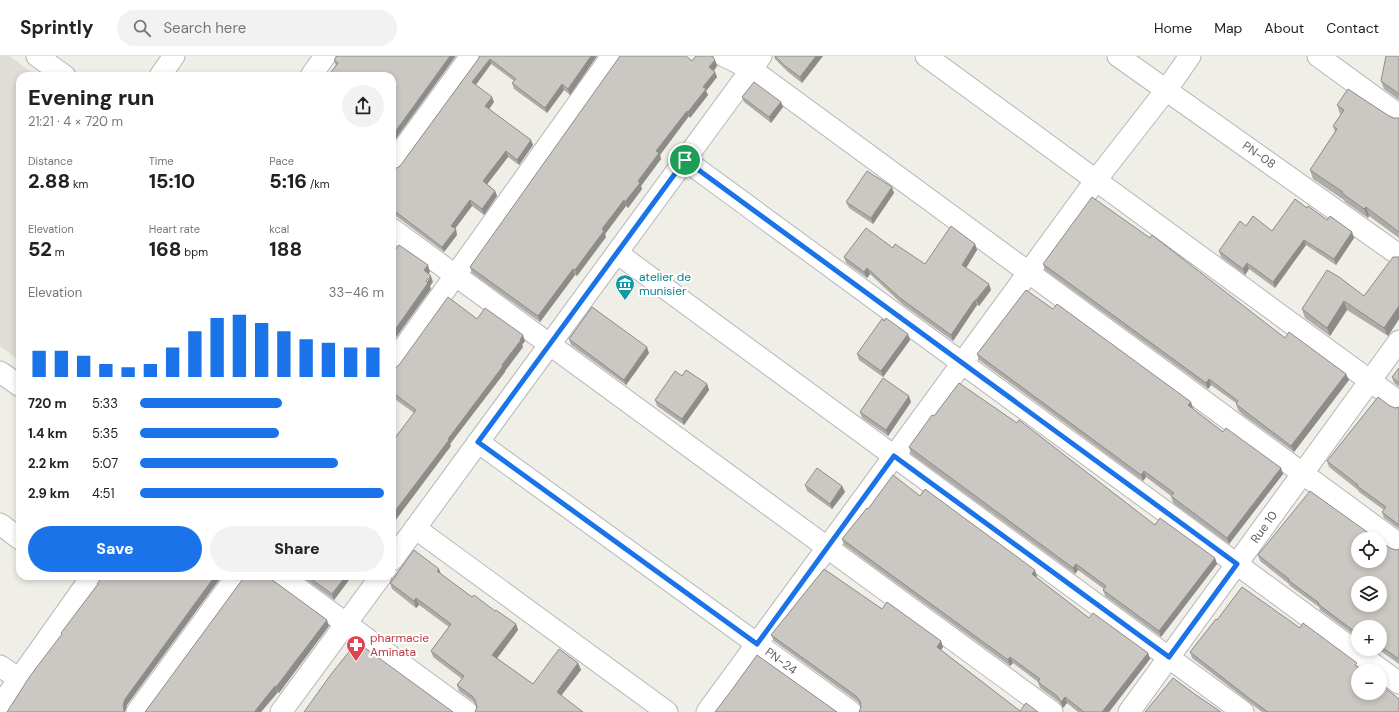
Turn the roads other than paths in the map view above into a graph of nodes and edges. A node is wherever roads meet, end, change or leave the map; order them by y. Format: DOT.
graph roads {
  1 [pos="174,56"];
  2 [pos="326,56"];
  3 [pos="471,56"];
  4 [pos="612,56"];
  5 [pos="724,56"];
  6 [pos="926,56"];
  7 [pos="1118,56"];
  8 [pos="1190,56"];
  9 [pos="1318,56"];
  10 [pos="45,58"];
  11 [pos="756,62"];
  12 [pos="61,72"];
  13 [pos="163,72"];
  14 [pos="314,72"];
  15 [pos="1167,89"];
  16 [pos="1399,115"];
  17 [pos="396,159"];
  18 [pos="685,160"];
  19 [pos="1096,180"];
  20 [pos="396,232"];
  21 [pos="616,253"];
  22 [pos="1399,255"];
  23 [pos="1029,272"];
  24 [pos="456,276"];
  25 [pos="1399,341"];
  26 [pos="550,344"];
  27 [pos="396,358"];
  28 [pos="962,363"];
  29 [pos="0,372"];
  30 [pos="1370,381"];
  31 [pos="16,383"];
  32 [pos="1399,402"];
  33 [pos="478,442"];
  34 [pos="894,456"];
  35 [pos="1303,473"];
  36 [pos="0,524"];
  37 [pos="415,528"];
  38 [pos="16,536"];
  39 [pos="1399,544"];
  40 [pos="827,548"];
  41 [pos="396,554"];
  42 [pos="1237,564"];
  43 [pos="81,580"];
  44 [pos="234,580"];
  45 [pos="286,580"];
  46 [pos="378,580"];
  47 [pos="346,624"];
  48 [pos="757,644"];
  49 [pos="1169,657"];
  50 [pos="0,666"];
  51 [pos="19,680"];
  52 [pos="1399,683"];
  53 [pos="0,706"];
  54 [pos="137,712"];
  55 [pos="281,712"];
  56 [pos="467,712"];
  57 [pos="667,712"];
  58 [pos="707,712"];
  59 [pos="851,712"];
  60 [pos="1052,712"];
  61 [pos="1129,712"];
  62 [pos="1243,712"];
  1 -- 13 [label="street"];
  2 -- 14 [label="street"];
  3 -- 17 [label="street"];
  4 -- 24 [label="street"];
  5 -- 11 [label="street"];
  6 -- 19 [label="street"];
  7 -- 15 [label="street, PN-08"];
  8 -- 15 [label="street"];
  9 -- 16 [label="street"];
  10 -- 12 [label="street"];
  11 -- 18 [label="street"];
  11 -- 23 [label="street"];
  15 -- 19 [label="street"];
  15 -- 22 [label="street, PN-08"];
  18 -- 21 [label="street"];
  18 -- 28 [label="street"];
  19 -- 23 [label="street"];
  19 -- 30 [label="street"];
  20 -- 24 [label="street"];
  21 -- 26 [label="street"];
  21 -- 34 [label="street"];
  23 -- 28 [label="street"];
  23 -- 35 [label="street"];
  24 -- 26 [label="street"];
  24 -- 27 [label="street"];
  25 -- 30 [label="street, Rue 10"];
  26 -- 33 [label="street"];
  26 -- 40 [label="street"];
  28 -- 34 [label="street"];
  28 -- 42 [label="street"];
  29 -- 31 [label="street"];
  30 -- 32 [label="street"];
  30 -- 35 [label="street, Rue 10"];
  33 -- 37 [label="street"];
  33 -- 48 [label="street, PN-24"];
  34 -- 40 [label="street"];
  34 -- 49 [label="street"];
  35 -- 39 [label="street"];
  35 -- 42 [label="street, Rue 10"];
  36 -- 38 [label="street"];
  37 -- 41 [label="street"];
  37 -- 57 [label="street"];
  40 -- 48 [label="street"];
  40 -- 60 [label="street"];
  42 -- 49 [label="street, Rue 10"];
  42 -- 52 [label="street"];
  43 -- 51 [label="street"];
  44 -- 54 [label="street"];
  45 -- 47 [label="street"];
  46 -- 47 [label="street"];
  47 -- 55 [label="street"];
  47 -- 56 [label="street"];
  48 -- 58 [label="street"];
  48 -- 59 [label="street, PN-24"];
  49 -- 61 [label="street, Rue 10"];
  49 -- 62 [label="street"];
  50 -- 51 [label="street"];
  51 -- 53 [label="street"];
}
